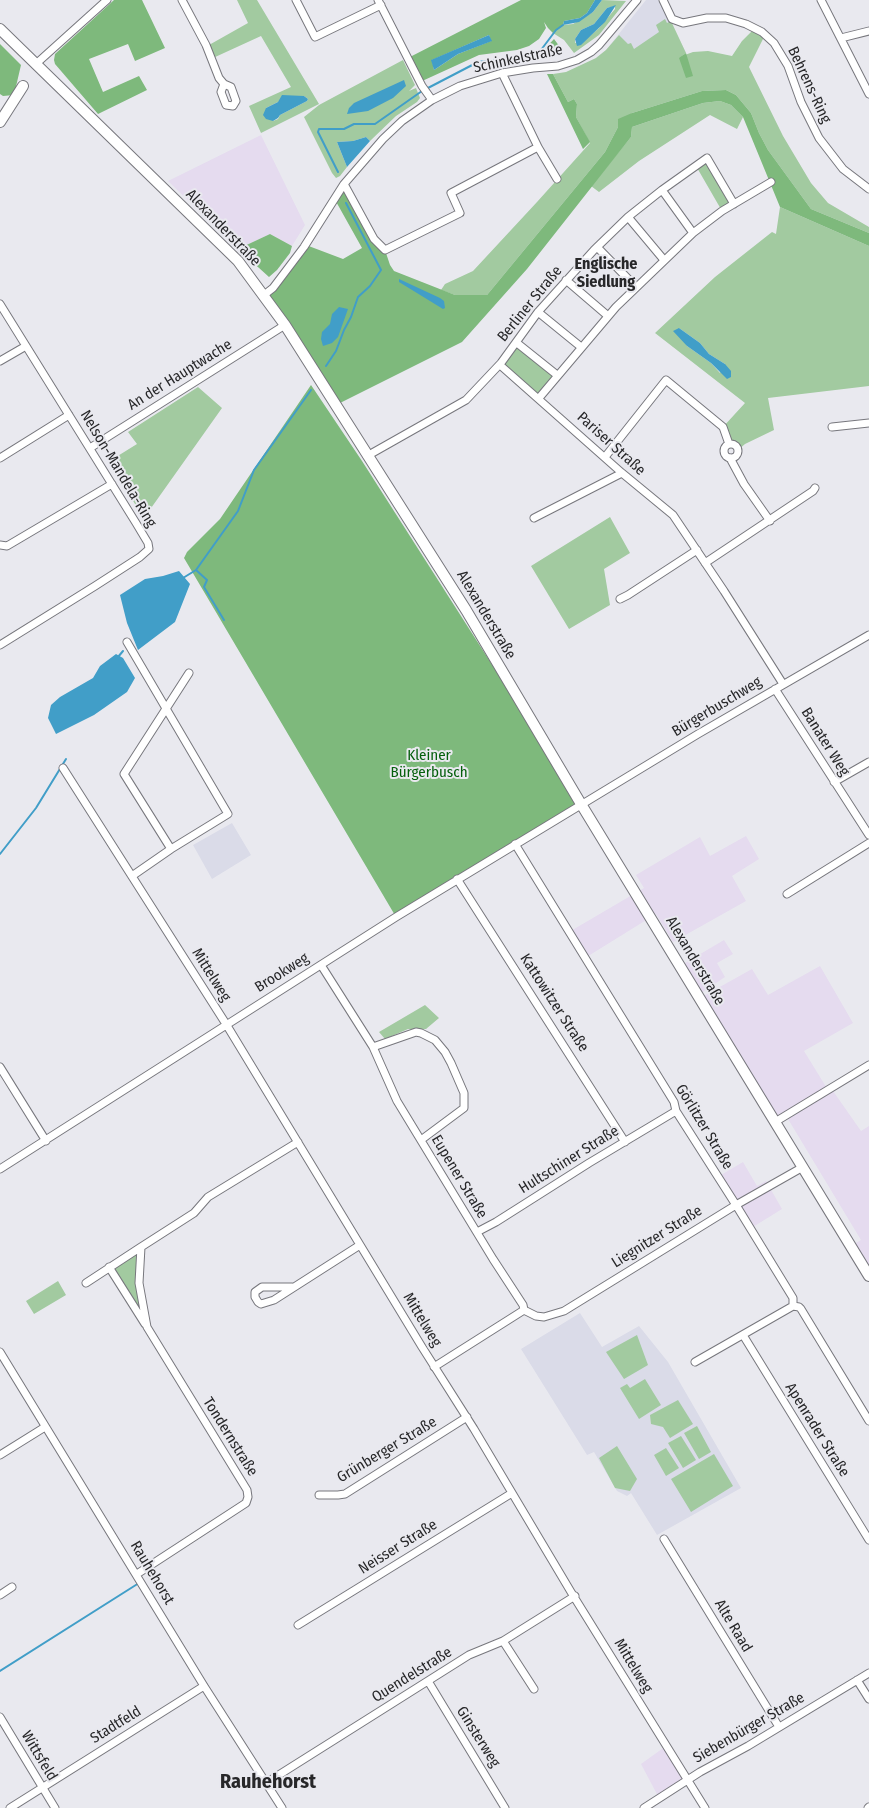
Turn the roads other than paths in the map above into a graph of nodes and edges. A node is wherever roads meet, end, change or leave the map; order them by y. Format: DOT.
graph roads {
  1 [pos="107,0"];
  2 [pos="182,0"];
  3 [pos="296,0"];
  4 [pos="663,0"];
  5 [pos="821,0"];
  6 [pos="634,1"];
  7 [pos="380,2"];
  8 [pos="0,29"];
  9 [pos="869,31"];
  10 [pos="841,38"];
  11 [pos="37,63"];
  12 [pos="502,73"];
  13 [pos="865,80"];
  14 [pos="224,84"];
  15 [pos="23,86"];
  16 [pos="869,94"];
  17 [pos="432,100"];
  18 [pos="0,122"];
  19 [pos="538,147"];
  20 [pos="557,179"];
  21 [pos="771,182"];
  22 [pos="344,184"];
  23 [pos="869,189"];
  24 [pos="662,190"];
  25 [pos="734,204"];
  26 [pos="628,217"];
  27 [pos="692,233"];
  28 [pos="597,247"];
  29 [pos="664,260"];
  30 [pos="566,280"];
  31 [pos="636,287"];
  32 [pos="264,295"];
  33 [pos="0,304"];
  34 [pos="538,312"];
  35 [pos="608,316"];
  36 [pos="285,325"];
  37 [pos="517,342"];
  38 [pos="26,346"];
  39 [pos="581,347"];
  40 [pos="0,361"];
  41 [pos="500,365"];
  42 [pos="557,375"];
  43 [pos="539,398"];
  44 [pos="69,415"];
  45 [pos="869,422"];
  46 [pos="832,427"];
  47 [pos="729,444"];
  48 [pos="90,448"];
  49 [pos="367,456"];
  50 [pos="605,457"];
  51 [pos="0,458"];
  52 [pos="730,458"];
  53 [pos="622,473"];
  54 [pos="112,484"];
  55 [pos="815,488"];
  56 [pos="534,518"];
  57 [pos="770,521"];
  58 [pos="0,545"];
  59 [pos="697,550"];
  60 [pos="705,563"];
  61 [pos="620,599"];
  62 [pos="869,635"];
  63 [pos="127,642"];
  64 [pos="0,645"];
  65 [pos="189,673"];
  66 [pos="783,684"];
  67 [pos="775,689"];
  68 [pos="166,708"];
  69 [pos="869,762"];
  70 [pos="63,768"];
  71 [pos="834,782"];
  72 [pos="581,804"];
  73 [pos="869,835"];
  74 [pos="869,843"];
  75 [pos="515,844"];
  76 [pos="171,849"];
  77 [pos="132,876"];
  78 [pos="457,879"];
  79 [pos="787,894"];
  80 [pos="321,965"];
  81 [pos="226,1024"];
  82 [pos="373,1047"];
  83 [pos="869,1064"];
  84 [pos="0,1067"];
  85 [pos="676,1111"];
  86 [pos="775,1122"];
  87 [pos="46,1140"];
  88 [pos="421,1140"];
  89 [pos="298,1142"];
  90 [pos="625,1142"];
  91 [pos="803,1167"];
  92 [pos="0,1169"];
  93 [pos="736,1205"];
  94 [pos="477,1232"];
  95 [pos="360,1245"];
  96 [pos="141,1247"];
  97 [pos="110,1267"];
  98 [pos="869,1276"];
  99 [pos="86,1283"];
  100 [pos="292,1287"];
  101 [pos="794,1306"];
  102 [pos="524,1310"];
  103 [pos="147,1327"];
  104 [pos="743,1335"];
  105 [pos="0,1352"];
  106 [pos="695,1362"];
  107 [pos="434,1367"];
  108 [pos="467,1418"];
  109 [pos="869,1421"];
  110 [pos="46,1426"];
  111 [pos="0,1455"];
  112 [pos="512,1493"];
  113 [pos="319,1494"];
  114 [pos="664,1539"];
  115 [pos="869,1540"];
  116 [pos="137,1574"];
  117 [pos="12,1587"];
  118 [pos="0,1595"];
  119 [pos="575,1596"];
  120 [pos="298,1625"];
  121 [pos="503,1641"];
  122 [pos="869,1673"];
  123 [pos="858,1680"];
  124 [pos="428,1681"];
  125 [pos="204,1686"];
  126 [pos="534,1689"];
  127 [pos="869,1699"];
  128 [pos="0,1717"];
  129 [pos="779,1727"];
  130 [pos="687,1780"];
  131 [pos="266,1783"];
  132 [pos="42,1787"];
  133 [pos="10,1808"];
  134 [pos="55,1808"];
  135 [pos="282,1808"];
  136 [pos="505,1808"];
  137 [pos="644,1808"];
  138 [pos="705,1808"];
  1 -- 11 [label="street"];
  2 -- 14 [label="street"];
  3 -- 7 [label="street"];
  4 -- 23 [label="street, Behrens-Ring"];
  5 -- 10 [label="street"];
  6 -- 12 [label="street, Schinkelstraße"];
  7 -- 17 [label="street"];
  8 -- 11 [label="main road, Alexanderstraße"];
  9 -- 10 [label="street"];
  10 -- 13 [label="street"];
  11 -- 32 [label="main road, Alexanderstraße"];
  12 -- 17 [label="street, Schinkelstraße"];
  12 -- 19 [label="street"];
  13 -- 16 [label="street"];
  15 -- 18 [label="main road"];
  17 -- 22 [label="street, Schinkelstraße"];
  19 -- 20 [label="street"];
  19 -- 22 [label="street"];
  21 -- 25 [label="street"];
  22 -- 32 [label="street, Schinkelstraße"];
  24 -- 25 [label="street, Berliner Straße"];
  24 -- 26 [label="street, Berliner Straße"];
  24 -- 27 [label="street"];
  25 -- 27 [label="street"];
  26 -- 28 [label="street, Berliner Straße"];
  26 -- 29 [label="street"];
  27 -- 29 [label="street"];
  28 -- 30 [label="street, Berliner Straße"];
  28 -- 31 [label="street"];
  29 -- 31 [label="street"];
  30 -- 34 [label="street, Berliner Straße"];
  30 -- 35 [label="street"];
  31 -- 35 [label="street"];
  32 -- 36 [label="main road, Alexanderstraße"];
  33 -- 38 [label="street, Nelson-Mandela-Ring"];
  34 -- 37 [label="street, Berliner Straße"];
  34 -- 39 [label="street"];
  35 -- 39 [label="street"];
  36 -- 48 [label="street, An der Hauptwache"];
  36 -- 49 [label="main road, Alexanderstraße"];
  37 -- 41 [label="street, Berliner Straße"];
  37 -- 42 [label="street"];
  38 -- 40 [label="street"];
  38 -- 44 [label="street, Nelson-Mandela-Ring"];
  39 -- 42 [label="street"];
  41 -- 43 [label="street, Pariser Straße"];
  41 -- 49 [label="street, Berliner Straße"];
  42 -- 43 [label="street"];
  43 -- 50 [label="street, Pariser Straße"];
  44 -- 48 [label="street, Nelson-Mandela-Ring"];
  44 -- 51 [label="street"];
  45 -- 46 [label="street"];
  47 -- 50 [label="street"];
  47 -- 52 [label="street"];
  47 -- 52 [label="street"];
  48 -- 54 [label="street, Nelson-Mandela-Ring"];
  49 -- 72 [label="main road, Alexanderstraße"];
  50 -- 53 [label="street, Pariser Straße"];
  52 -- 57 [label="street"];
  53 -- 56 [label="street"];
  53 -- 59 [label="street, Pariser Straße"];
  54 -- 58 [label="street"];
  54 -- 64 [label="street, Nelson-Mandela-Ring"];
  55 -- 57 [label="street"];
  57 -- 60 [label="street"];
  59 -- 60 [label="street, Pariser Straße"];
  59 -- 61 [label="street"];
  60 -- 66 [label="street, Pariser Straße"];
  62 -- 66 [label="street, Bürgerbuschweg"];
  63 -- 68 [label="street"];
  65 -- 68 [label="street"];
  66 -- 67 [label="street, Bürgerbuschweg"];
  67 -- 71 [label="street, Banater Weg"];
  67 -- 72 [label="street, Bürgerbuschweg"];
  68 -- 76 [label="street"];
  68 -- 76 [label="street"];
  69 -- 71 [label="street"];
  70 -- 77 [label="street, Mittelweg"];
  71 -- 73 [label="street, Banater Weg"];
  72 -- 75 [label="street, Brookweg"];
  72 -- 86 [label="main road, Alexanderstraße"];
  74 -- 79 [label="street"];
  75 -- 78 [label="street, Brookweg"];
  75 -- 85 [label="street, Görlitzer Straße"];
  76 -- 77 [label="street"];
  77 -- 81 [label="street, Mittelweg"];
  78 -- 80 [label="street, Brookweg"];
  78 -- 90 [label="street, Kattowitzer Straße"];
  80 -- 81 [label="street, Brookweg"];
  80 -- 82 [label="street, Eupener Straße"];
  81 -- 87 [label="street, Brookweg"];
  81 -- 89 [label="street, Mittelweg"];
  82 -- 88 [label="street, Eupener Straße"];
  82 -- 88 [label="street"];
  83 -- 86 [label="street"];
  84 -- 87 [label="street"];
  85 -- 90 [label="street, Hultschiner Straße"];
  85 -- 93 [label="street, Görlitzer Straße"];
  86 -- 91 [label="main road, Alexanderstraße"];
  87 -- 92 [label="street, Brookweg"];
  88 -- 94 [label="street, Eupener Straße"];
  89 -- 95 [label="street, Mittelweg"];
  89 -- 96 [label="street"];
  90 -- 94 [label="street, Hultschiner Straße"];
  91 -- 93 [label="street, Liegnitzer Straße"];
  91 -- 98 [label="main road, Alexanderstraße"];
  93 -- 101 [label="street, Görlitzer Straße"];
  93 -- 102 [label="street, Liegnitzer Straße"];
  94 -- 102 [label="street, Eupener Straße"];
  95 -- 100 [label="street"];
  95 -- 107 [label="street, Mittelweg"];
  96 -- 97 [label="street"];
  96 -- 103 [label="street, Tondernstraße"];
  97 -- 99 [label="street"];
  97 -- 103 [label="street, Tondernstraße"];
  100 -- 100 [label="street"];
  101 -- 104 [label="street"];
  101 -- 109 [label="street, Görlitzer Straße"];
  102 -- 107 [label="street"];
  103 -- 116 [label="street, Tondernstraße"];
  104 -- 106 [label="street"];
  104 -- 115 [label="street, Apenrader Straße"];
  105 -- 110 [label="street, Rauhehorst"];
  107 -- 108 [label="street, Mittelweg"];
  108 -- 112 [label="street, Mittelweg"];
  108 -- 113 [label="street, Grünberger Straße"];
  110 -- 111 [label="street"];
  110 -- 116 [label="street, Rauhehorst"];
  112 -- 119 [label="street, Mittelweg"];
  112 -- 120 [label="street, Neisser Straße"];
  114 -- 129 [label="street, Alte Raad"];
  116 -- 125 [label="street, Rauhehorst"];
  117 -- 118 [label="street"];
  119 -- 121 [label="street, Quendelstraße"];
  119 -- 130 [label="street, Mittelweg"];
  121 -- 124 [label="street, Quendelstraße"];
  121 -- 126 [label="street"];
  122 -- 123 [label="street, Siebenbürger Straße"];
  123 -- 127 [label="street"];
  123 -- 129 [label="street, Siebenbürger Straße"];
  124 -- 131 [label="street, Quendelstraße"];
  124 -- 136 [label="street, Ginsterweg"];
  125 -- 131 [label="street, Rauhehorst"];
  125 -- 132 [label="street, Stadtfeld"];
  128 -- 132 [label="street, Wittsfeld"];
  129 -- 130 [label="street, Siebenbürger Straße"];
  130 -- 137 [label="street, Siebenbürger Straße"];
  130 -- 138 [label="street, Mittelweg"];
  131 -- 135 [label="street, Rauhehorst"];
  132 -- 133 [label="street, Stadtfeld"];
  132 -- 134 [label="street, Wittsfeld"];
}
